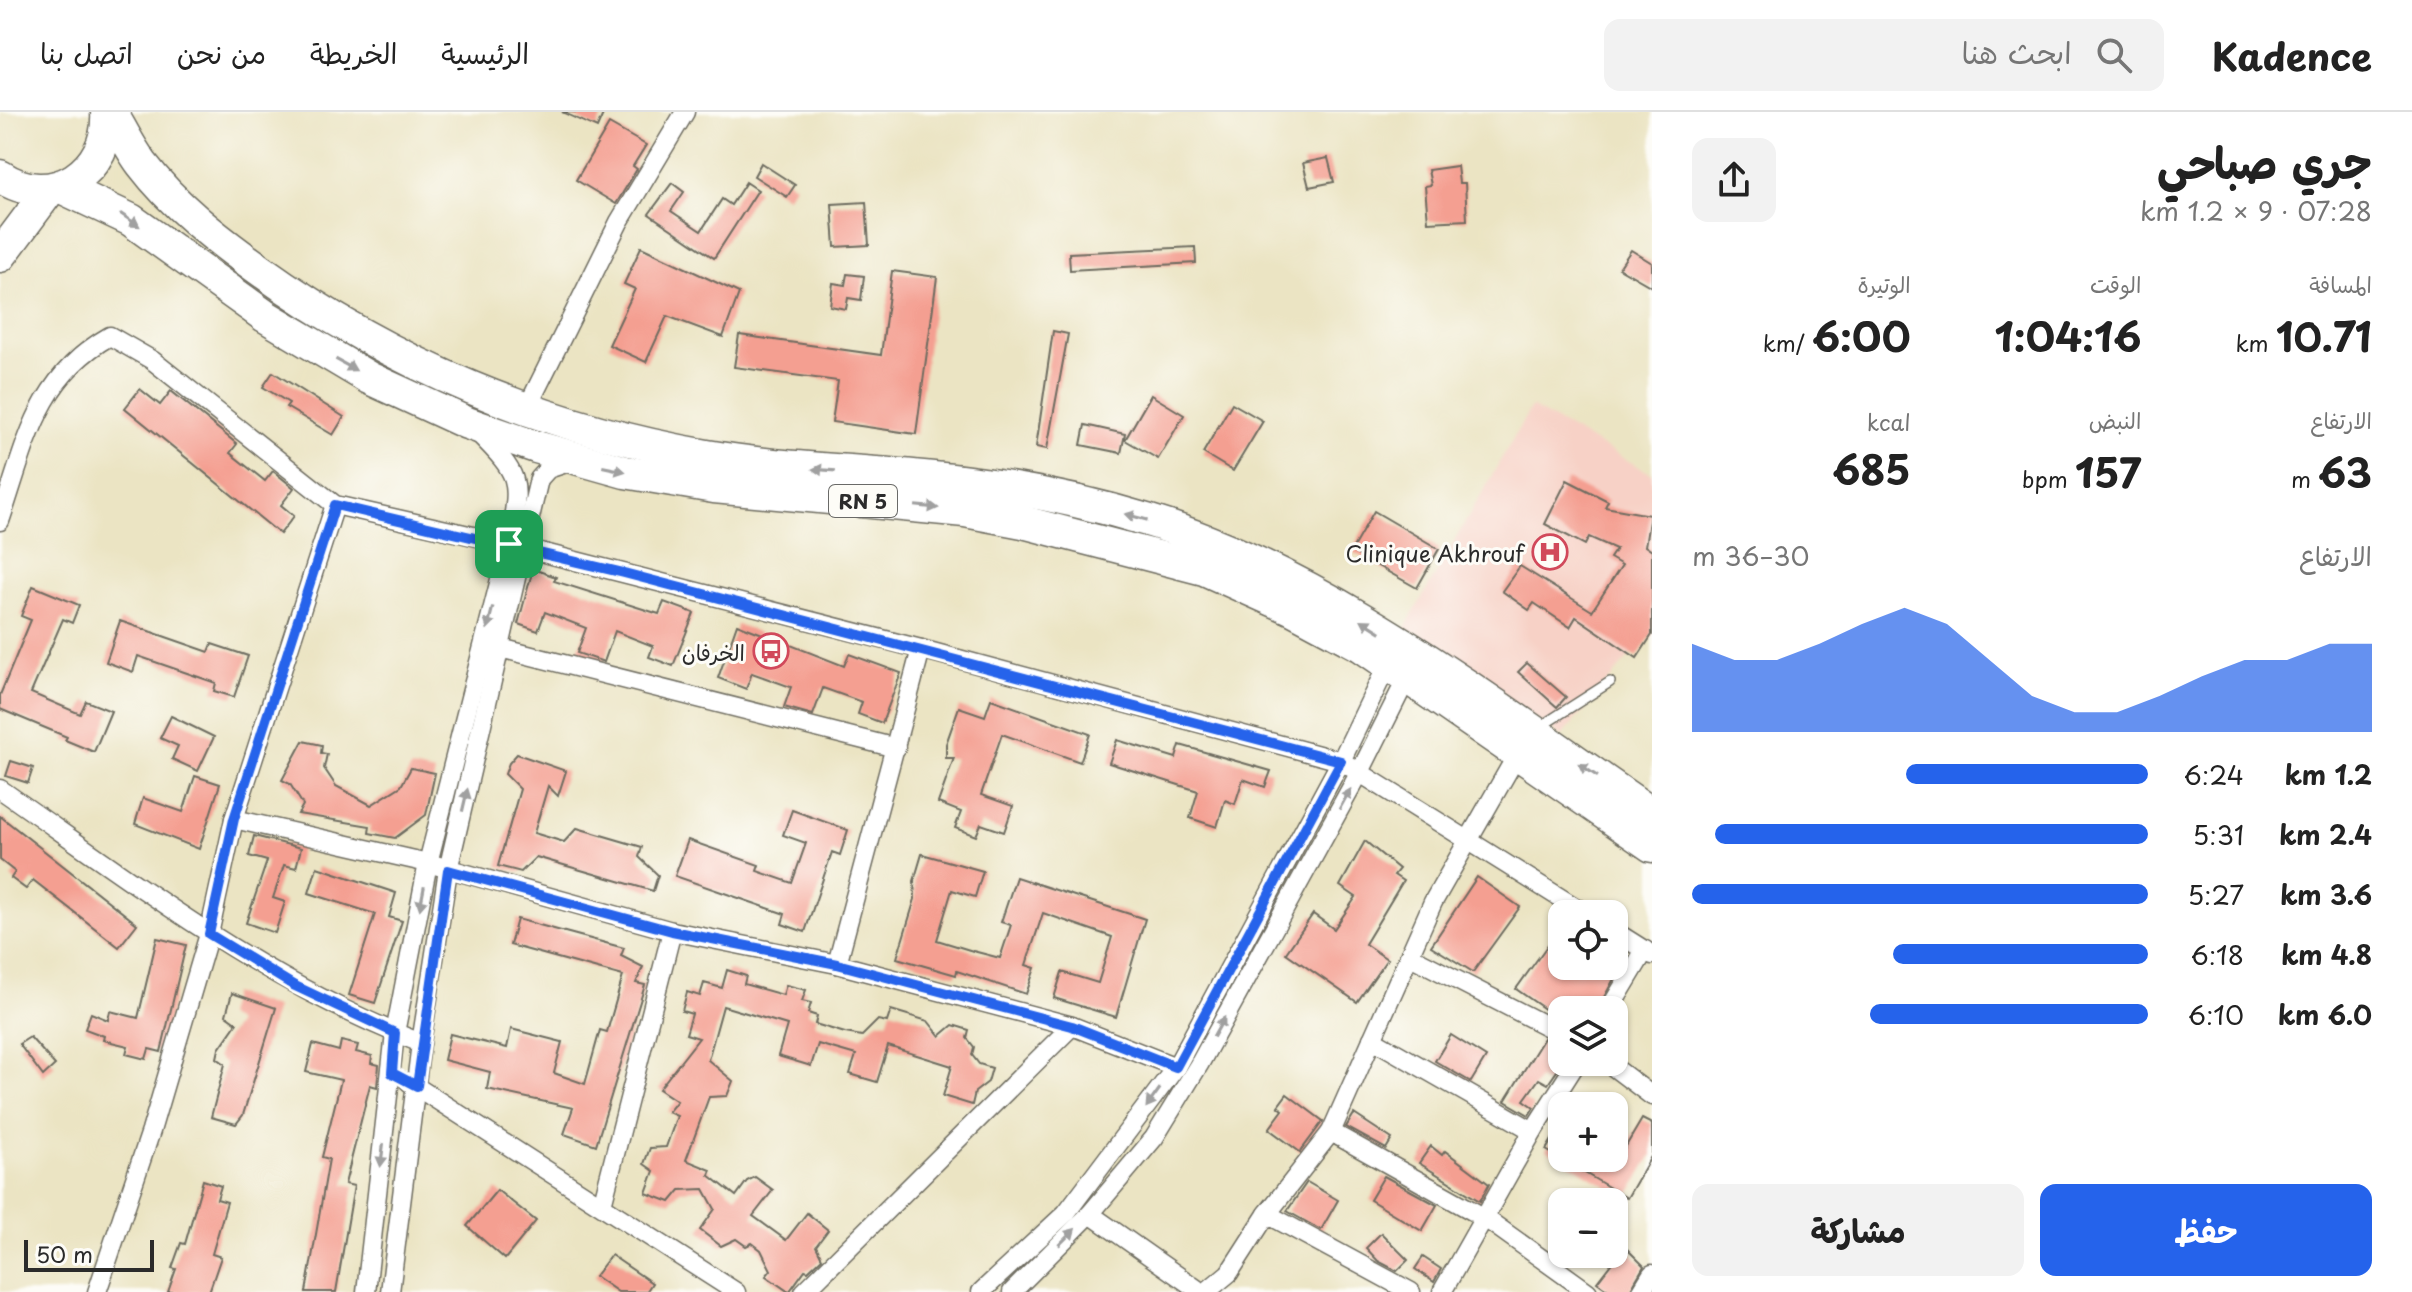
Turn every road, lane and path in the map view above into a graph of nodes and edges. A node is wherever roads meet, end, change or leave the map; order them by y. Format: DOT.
graph roads {
  1 [pos="109,112"];
  2 [pos="685,112"];
  3 [pos="0,176"];
  4 [pos="55,188"];
  5 [pos="0,256"];
  6 [pos="527,408"];
  7 [pos="467,423"];
  8 [pos="579,460"];
  9 [pos="335,505"];
  10 [pos="0,521"];
  11 [pos="517,546"];
  12 [pos="500,648"];
  13 [pos="921,649"];
  14 [pos="1397,672"];
  15 [pos="1610,682"];
  16 [pos="1524,743"];
  17 [pos="896,748"];
  18 [pos="1341,761"];
  19 [pos="1361,770"];
  20 [pos="0,789"];
  21 [pos="1652,814"];
  22 [pos="234,819"];
  23 [pos="1469,842"];
  24 [pos="1652,846"];
  25 [pos="428,863"];
  26 [pos="448,870"];
  27 [pos="1563,900"];
  28 [pos="672,931"];
  29 [pos="209,934"];
  30 [pos="1628,939"];
  31 [pos="1649,952"];
  32 [pos="1410,956"];
  33 [pos="837,964"];
  34 [pos="1619,996"];
  35 [pos="1072,1026"];
  36 [pos="1548,1027"];
  37 [pos="395,1033"];
  38 [pos="1372,1039"];
  39 [pos="421,1043"];
  40 [pos="1176,1067"];
  41 [pos="392,1073"];
  42 [pos="1568,1076"];
  43 [pos="1626,1076"];
  44 [pos="417,1086"];
  45 [pos="1652,1096"];
  46 [pos="1533,1131"];
  47 [pos="1331,1132"];
  48 [pos="602,1205"];
  49 [pos="1090,1214"];
  50 [pos="1267,1214"];
  51 [pos="1485,1218"];
  52 [pos="1652,1274"];
  53 [pos="97,1292"];
  54 [pos="366,1292"];
  55 [pos="390,1292"];
  56 [pos="736,1292"];
  57 [pos="804,1292"];
  58 [pos="981,1292"];
  59 [pos="1012,1292"];
  60 [pos="1203,1292"];
  61 [pos="1411,1292"];
  62 [pos="1442,1292"];
  63 [pos="1588,1292"];
  64 [pos="1641,1292"];
  1 -- 4 [label="highway"];
  1 -- 6 [label="highway, RN 5"];
  2 -- 6 [label="street"];
  3 -- 4 [label="highway"];
  4 -- 5 [label="highway"];
  4 -- 7 [label="highway, RN 5, one-way"];
  16 -- 6 [label="highway, RN 5, one-way"];
  7 -- 8 [label="highway, RN 5"];
  7 -- 11 [label="street"];
  8 -- 11 [label="street"];
  8 -- 14 [label="highway, RN 5, one-way"];
  9 -- 10 [label="street"];
  9 -- 11 [label="street"];
  9 -- 22 [label="street"];
  11 -- 12 [label="street"];
  11 -- 13 [label="street"];
  11 -- 25 [label="street, one-way"];
  12 -- 17 [label="street"];
  26 -- 12 [label="street, one-way"];
  13 -- 17 [label="street"];
  13 -- 18 [label="street"];
  14 -- 16 [label="highway, RN 5"];
  14 -- 18 [label="street"];
  14 -- 19 [label="street"];
  15 -- 16 [label="lane"];
  21 -- 16 [label="highway, RN 5, one-way"];
  16 -- 23 [label="street"];
  16 -- 24 [label="highway, RN 5"];
  17 -- 33 [label="street"];
  18 -- 19 [label="street"];
  18 -- 40 [label="street"];
  19 -- 23 [label="street"];
  49 -- 19 [label="street, one-way"];
  20 -- 29 [label="street"];
  22 -- 25 [label="street"];
  22 -- 29 [label="street"];
  23 -- 27 [label="street"];
  23 -- 32 [label="street"];
  25 -- 26 [label="street"];
  25 -- 37 [label="street, one-way"];
  26 -- 28 [label="street"];
  26 -- 39 [label="street"];
  28 -- 33 [label="street"];
  28 -- 48 [label="street"];
  29 -- 37 [label="street"];
  29 -- 53 [label="street"];
  30 -- 31 [label="street"];
  31 -- 34 [label="street"];
  32 -- 36 [label="street"];
  32 -- 38 [label="street"];
  33 -- 35 [label="street"];
  35 -- 40 [label="street"];
  35 -- 57 [label="street"];
  37 -- 39 [label="street"];
  37 -- 41 [label="street"];
  38 -- 46 [label="street"];
  38 -- 47 [label="street"];
  39 -- 44 [label="street"];
  40 -- 58 [label="street, one-way"];
  41 -- 44 [label="street"];
  41 -- 54 [label="street, one-way"];
  42 -- 46 [label="street"];
  43 -- 45 [label="street"];
  44 -- 48 [label="street"];
  44 -- 55 [label="street"];
  46 -- 51 [label="street"];
  47 -- 50 [label="street"];
  47 -- 51 [label="street"];
  48 -- 56 [label="street"];
  59 -- 49 [label="street, one-way"];
  49 -- 60 [label="street"];
  50 -- 60 [label="street"];
  50 -- 61 [label="street"];
  51 -- 62 [label="street"];
  51 -- 63 [label="street"];
  52 -- 64 [label="street"];
}
